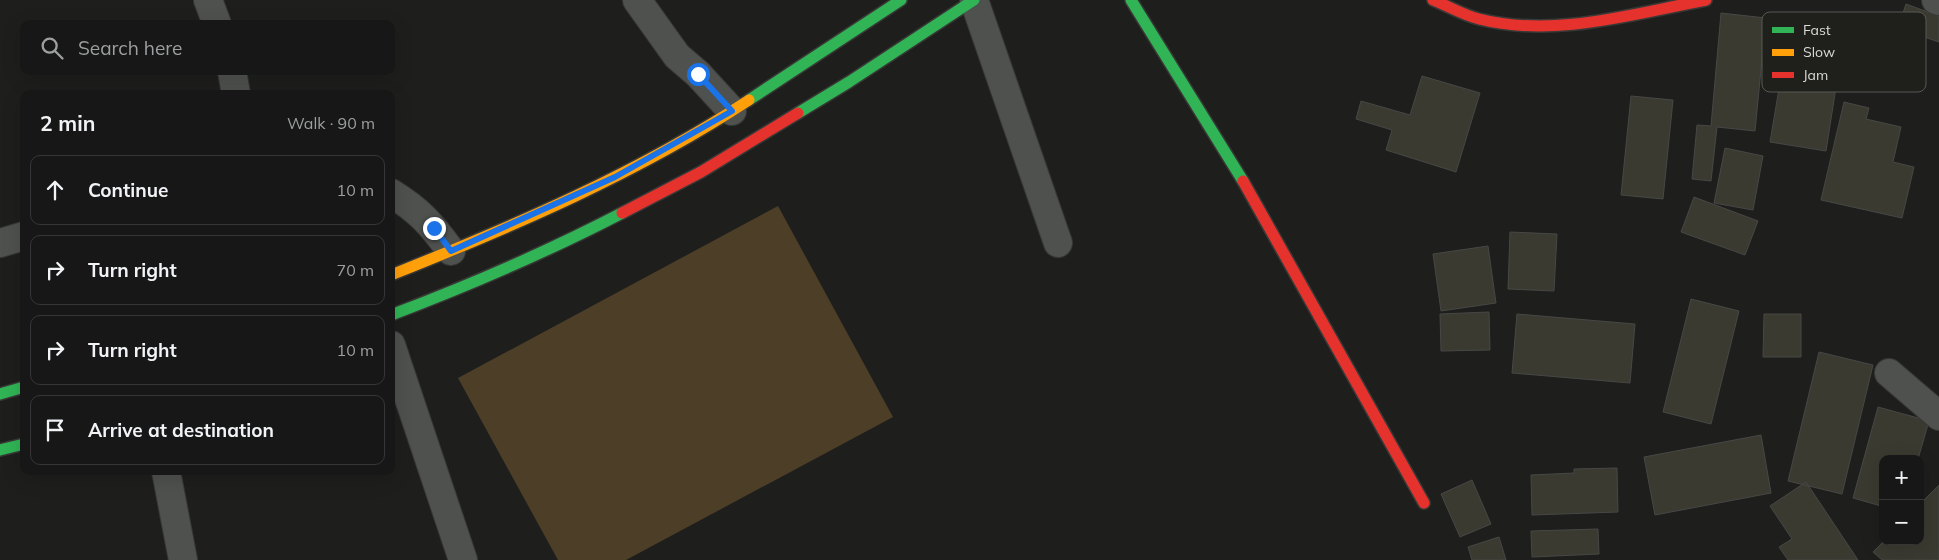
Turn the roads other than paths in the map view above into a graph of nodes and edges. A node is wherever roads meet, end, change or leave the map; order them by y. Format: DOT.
graph roads {
  1 [pos="208,0"];
  2 [pos="637,0"];
  3 [pos="901,0"];
  4 [pos="974,0"];
  5 [pos="1131,0"];
  6 [pos="1432,0"];
  7 [pos="1706,0"];
  8 [pos="216,20"];
  9 [pos="233,75"];
  10 [pos="235,90"];
  11 [pos="732,111"];
  12 [pos="395,196"];
  13 [pos="20,237"];
  14 [pos="0,243"];
  15 [pos="1058,243"];
  16 [pos="451,251"];
  17 [pos="395,272"];
  18 [pos="395,313"];
  19 [pos="395,357"];
  20 [pos="1889,372"];
  21 [pos="20,388"];
  22 [pos="0,394"];
  23 [pos="1939,416"];
  24 [pos="20,445"];
  25 [pos="0,450"];
  26 [pos="167,475"];
  27 [pos="1424,503"];
  28 [pos="183,560"];
  29 [pos="463,560"];
  1 -- 8 [label="street"];
  2 -- 11 [label="street"];
  3 -- 11 [label="main road"];
  4 -- 15 [label="street"];
  4 -- 18 [label="main road"];
  5 -- 27 [label="main road"];
  6 -- 7 [label="main road"];
  9 -- 10 [label="street"];
  11 -- 16 [label="main road"];
  12 -- 16 [label="street"];
  13 -- 14 [label="street"];
  16 -- 17 [label="main road"];
  19 -- 29 [label="street"];
  20 -- 23 [label="street"];
  21 -- 22 [label="main road"];
  24 -- 25 [label="main road"];
  26 -- 28 [label="street"];
}
